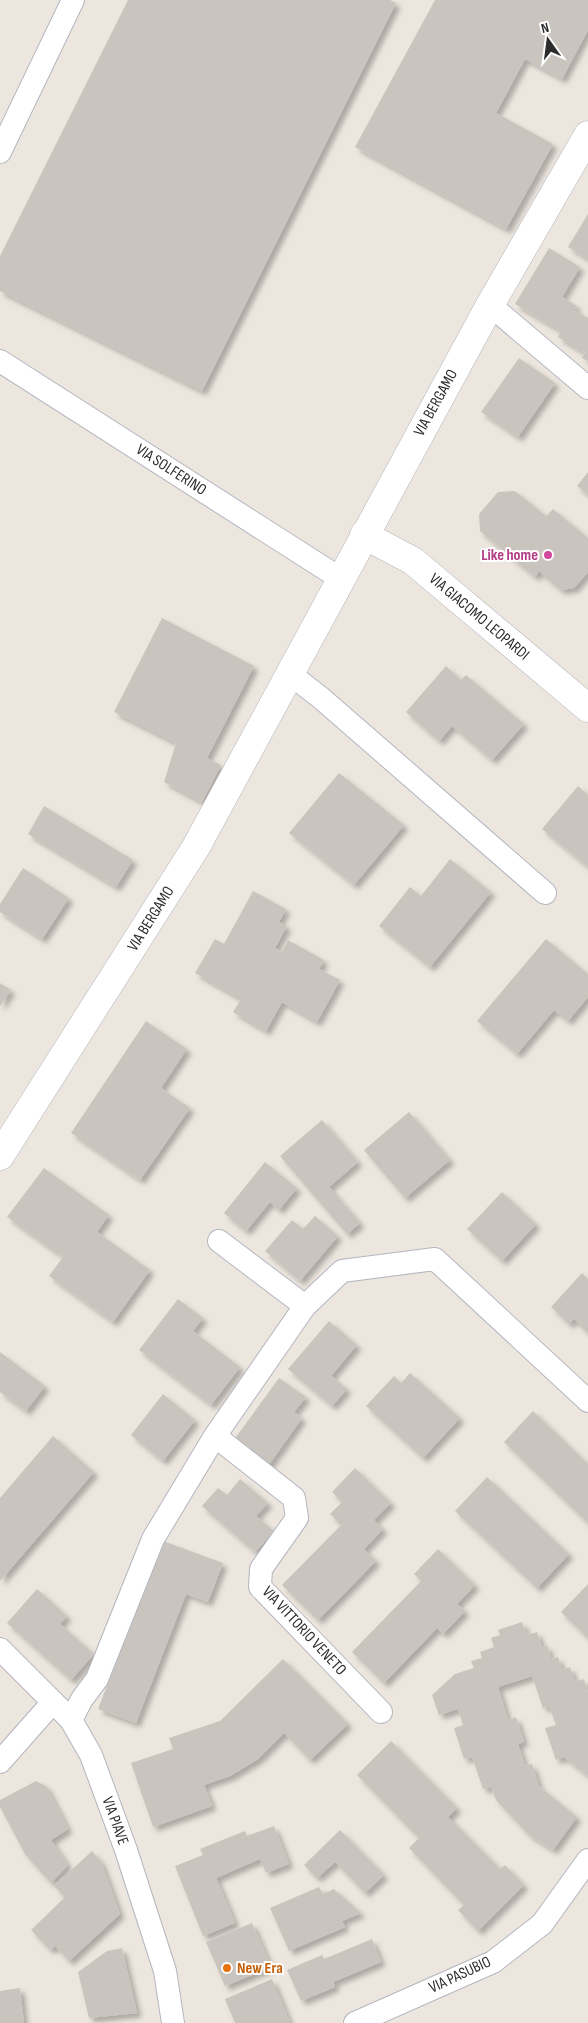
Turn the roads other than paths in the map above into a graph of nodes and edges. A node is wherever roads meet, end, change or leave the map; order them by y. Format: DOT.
graph roads {
  1 [pos="73,0"];
  2 [pos="588,135"];
  3 [pos="0,152"];
  4 [pos="490,305"];
  5 [pos="0,361"];
  6 [pos="588,388"];
  7 [pos="364,535"];
  8 [pos="341,579"];
  9 [pos="290,674"];
  10 [pos="588,708"];
  11 [pos="545,893"];
  12 [pos="0,1156"];
  13 [pos="219,1241"];
  14 [pos="305,1306"];
  15 [pos="588,1402"];
  16 [pos="214,1436"];
  17 [pos="0,1650"];
  18 [pos="53,1702"];
  19 [pos="381,1712"];
  20 [pos="71,1720"];
  21 [pos="0,1762"];
  22 [pos="588,1860"];
  23 [pos="173,2023"];
  24 [pos="355,2023"];
  1 -- 3 [label="street"];
  2 -- 4 [label="street, VIA BERGAMO"];
  4 -- 6 [label="street"];
  4 -- 7 [label="street, VIA BERGAMO"];
  5 -- 8 [label="street, VIA SOLFERINO"];
  7 -- 8 [label="street, VIA BERGAMO"];
  7 -- 10 [label="street, VIA GIACOMO LEOPARDI"];
  8 -- 9 [label="street, VIA BERGAMO"];
  9 -- 11 [label="street"];
  9 -- 12 [label="street, VIA BERGAMO"];
  13 -- 14 [label="street"];
  14 -- 15 [label="street"];
  14 -- 16 [label="street"];
  16 -- 19 [label="street, VIA VITTORIO VENETO"];
  16 -- 20 [label="street"];
  17 -- 18 [label="street, VIA PIAVE"];
  18 -- 20 [label="street, VIA PIAVE"];
  18 -- 21 [label="street"];
  20 -- 23 [label="street, VIA PIAVE"];
  22 -- 24 [label="street, VIA PASUBIO"];
}
